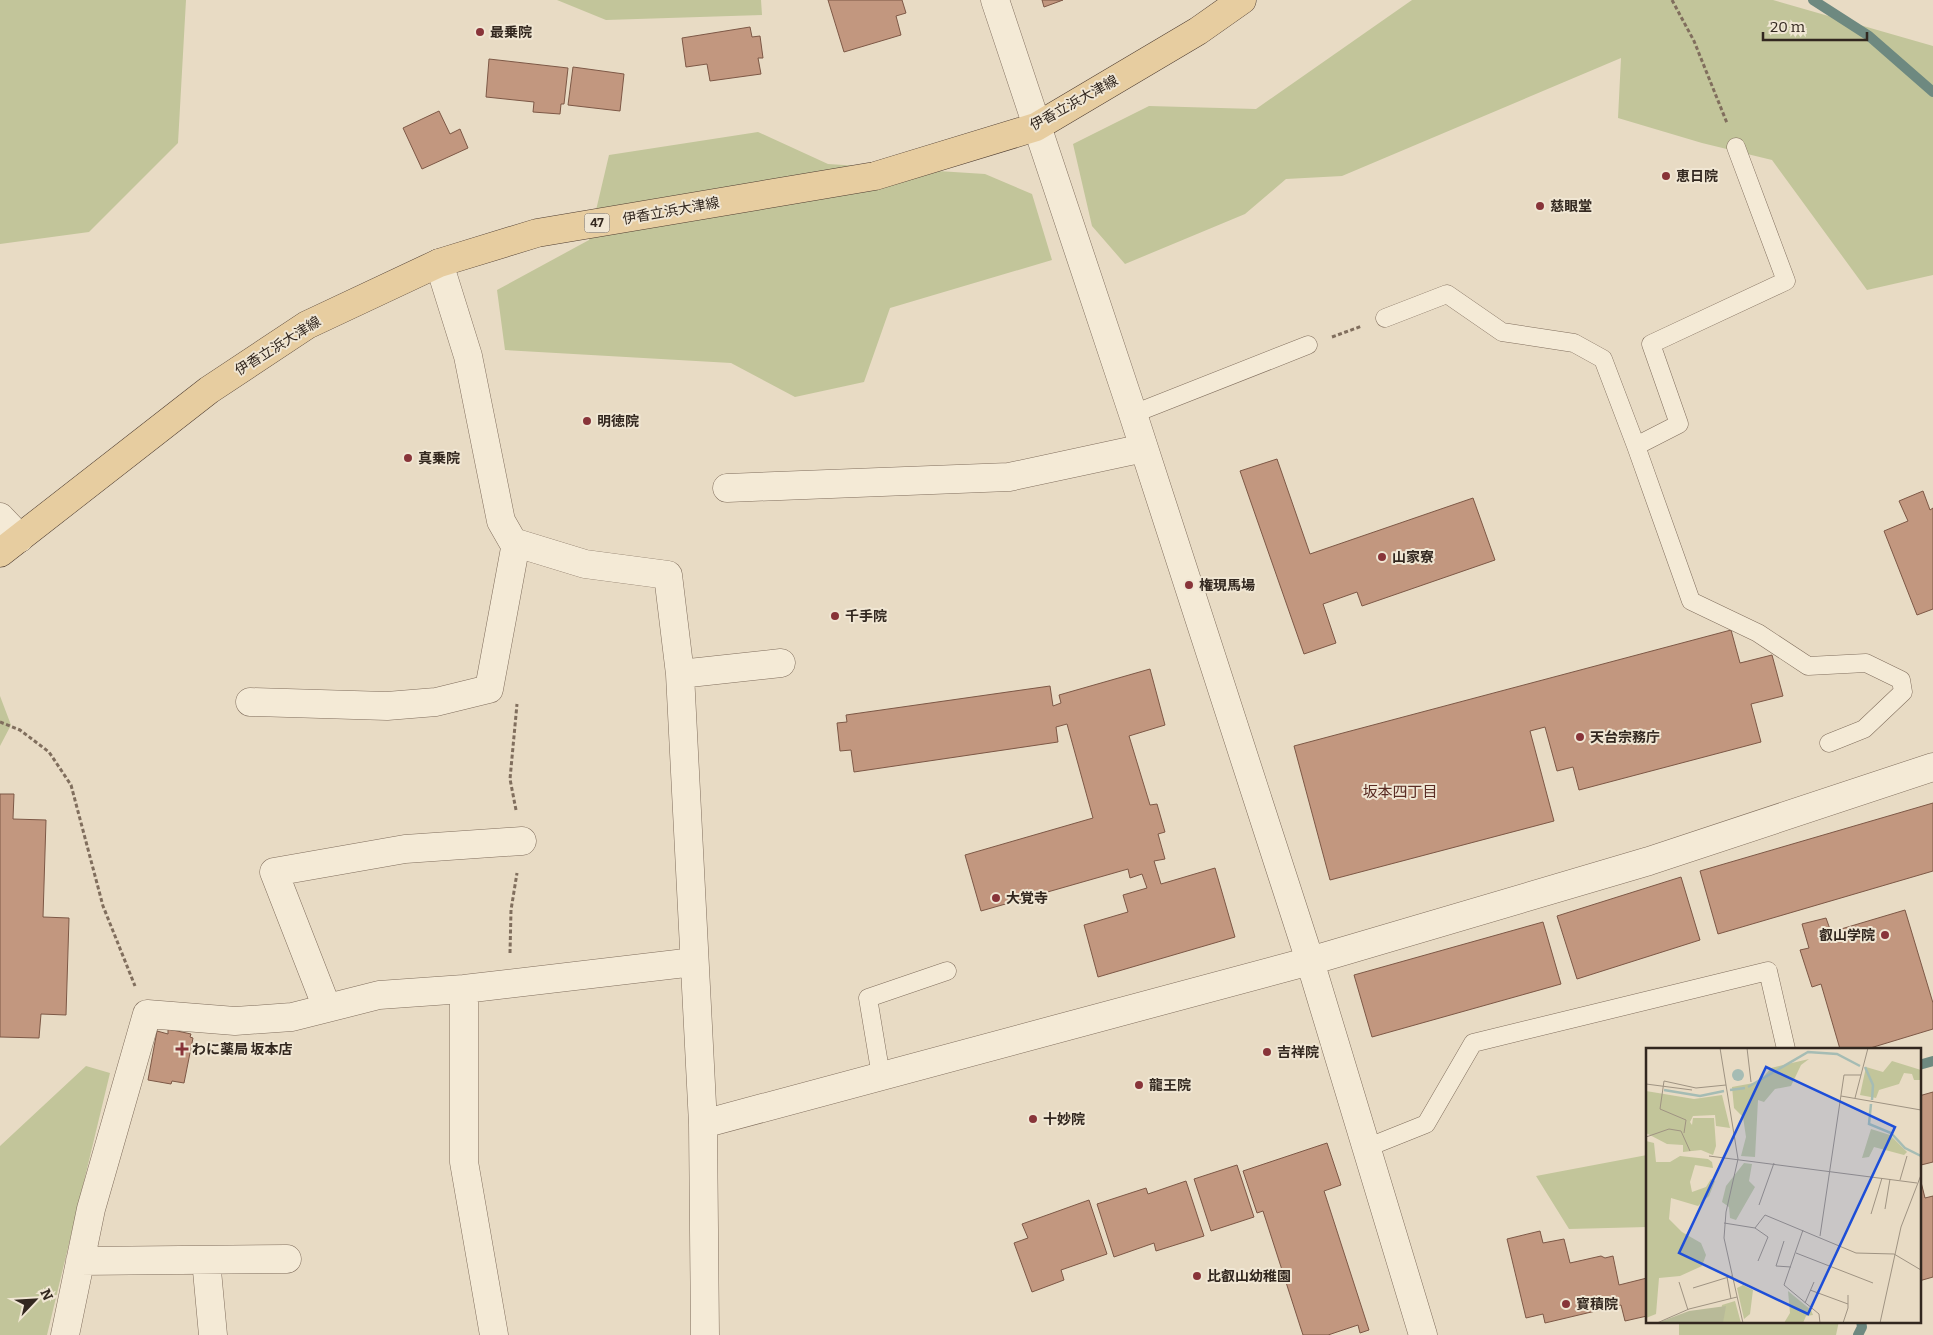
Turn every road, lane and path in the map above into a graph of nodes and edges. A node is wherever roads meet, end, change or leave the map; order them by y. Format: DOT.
graph roads {
  1 [pos="995,0"];
  2 [pos="1242,0"];
  3 [pos="1672,0"];
  4 [pos="1036,127"];
  5 [pos="1736,147"];
  6 [pos="439,262"];
  7 [pos="1386,318"];
  8 [pos="1308,345"];
  9 [pos="1133,414"];
  10 [pos="1636,446"];
  11 [pos="1144,448"];
  12 [pos="727,488"];
  13 [pos="0,517"];
  14 [pos="516,543"];
  15 [pos="10,546"];
  16 [pos="781,662"];
  17 [pos="680,674"];
  18 [pos="250,702"];
  19 [pos="0,722"];
  20 [pos="1829,743"];
  21 [pos="1933,767"];
  22 [pos="522,841"];
  23 [pos="1310,961"];
  24 [pos="694,962"];
  25 [pos="947,972"];
  26 [pos="464,989"];
  27 [pos="327,1008"];
  28 [pos="147,1014"];
  29 [pos="1786,1048"];
  30 [pos="881,1076"];
  31 [pos="703,1124"];
  32 [pos="1366,1148"];
  33 [pos="287,1259"];
  34 [pos="206,1260"];
  35 [pos="80,1261"];
  36 [pos="65,1335"];
  37 [pos="213,1335"];
  38 [pos="494,1335"];
  39 [pos="705,1335"];
  40 [pos="1423,1335"];
  1 -- 4 [label="street"];
  2 -- 4 [label="main road, 伊香立浜大津線 / 47"];
  3 -- 5 [label="path"];
  4 -- 6 [label="main road, 伊香立浜大津線 / 47"];
  4 -- 9 [label="street"];
  5 -- 10 [label="lane"];
  6 -- 14 [label="street"];
  6 -- 15 [label="main road, 伊香立浜大津線 / 47"];
  7 -- 8 [label="path"];
  7 -- 10 [label="lane"];
  8 -- 9 [label="lane"];
  9 -- 11 [label="street"];
  10 -- 20 [label="lane"];
  11 -- 12 [label="street"];
  11 -- 23 [label="street"];
  13 -- 15 [label="street"];
  14 -- 17 [label="street"];
  14 -- 18 [label="street"];
  16 -- 17 [label="street"];
  17 -- 24 [label="street"];
  19 -- 28 [label="path"];
  21 -- 23 [label="street"];
  22 -- 27 [label="street"];
  23 -- 30 [label="street"];
  23 -- 32 [label="street"];
  24 -- 26 [label="street"];
  24 -- 31 [label="street"];
  25 -- 30 [label="lane"];
  26 -- 27 [label="street"];
  26 -- 38 [label="street"];
  27 -- 28 [label="street"];
  28 -- 35 [label="street"];
  29 -- 32 [label="lane"];
  30 -- 31 [label="street"];
  31 -- 39 [label="street"];
  32 -- 40 [label="street"];
  33 -- 34 [label="street"];
  34 -- 35 [label="street"];
  34 -- 37 [label="street"];
  35 -- 36 [label="street"];
}
